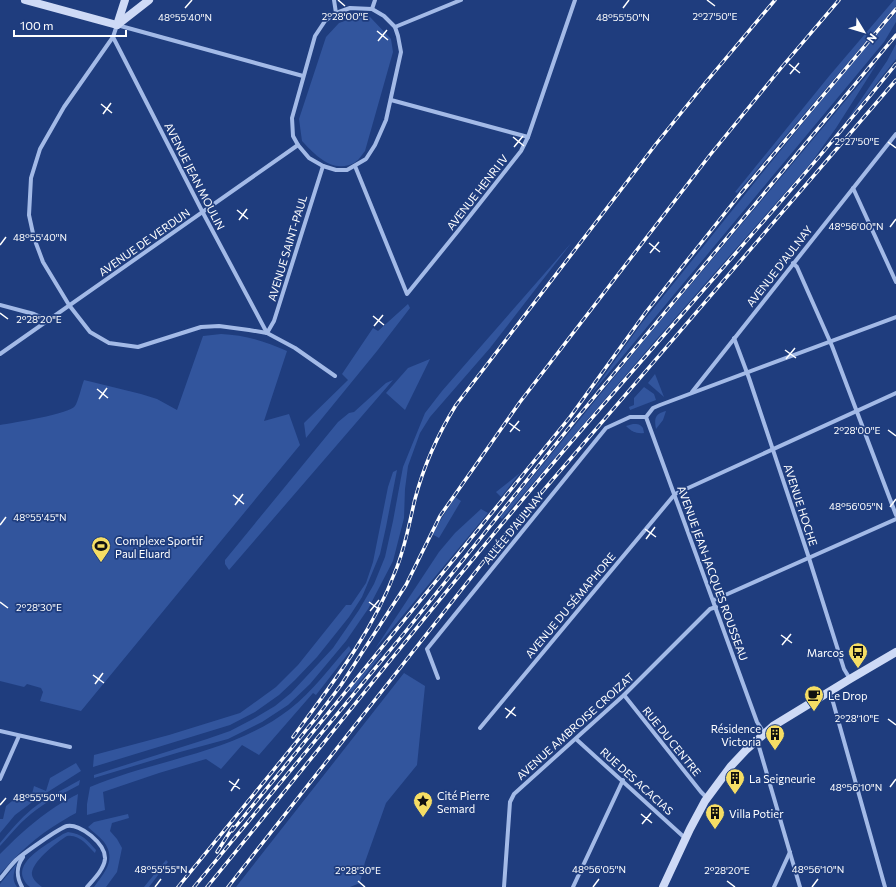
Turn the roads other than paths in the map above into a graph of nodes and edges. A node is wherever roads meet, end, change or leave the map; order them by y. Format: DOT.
graph roads {
  1 [pos="24,0"];
  2 [pos="149,0"];
  3 [pos="334,0"];
  4 [pos="375,0"];
  5 [pos="461,0"];
  6 [pos="575,0"];
  7 [pos="124,4"];
  8 [pos="372,9"];
  9 [pos="336,13"];
  10 [pos="132,14"];
  11 [pos="117,25"];
  12 [pos="395,27"];
  13 [pos="113,36"];
  14 [pos="303,76"];
  15 [pos="391,100"];
  16 [pos="896,134"];
  17 [pos="528,137"];
  18 [pos="298,145"];
  19 [pos="323,166"];
  20 [pos="355,166"];
  21 [pos="853,188"];
  22 [pos="202,211"];
  23 [pos="793,263"];
  24 [pos="896,282"];
  25 [pos="0,305"];
  26 [pos="69,306"];
  27 [pos="896,317"];
  28 [pos="48,320"];
  29 [pos="268,333"];
  30 [pos="734,338"];
  31 [pos="831,342"];
  32 [pos="0,354"];
  33 [pos="748,373"];
  34 [pos="335,376"];
  35 [pos="692,392"];
  36 [pos="896,393"];
  37 [pos="857,411"];
  38 [pos="646,418"];
  39 [pos="773,450"];
  40 [pos="675,494"];
  41 [pos="896,515"];
  42 [pos="896,519"];
  43 [pos="809,558"];
  44 [pos="714,600"];
  45 [pos="716,607"];
  46 [pos="896,652"];
  47 [pos="438,678"];
  48 [pos="850,679"];
  49 [pos="828,692"];
  50 [pos="624,695"];
  51 [pos="480,728"];
  52 [pos="0,731"];
  53 [pos="764,733"];
  54 [pos="19,736"];
  55 [pos="576,739"];
  56 [pos="757,740"];
  57 [pos="70,747"];
  58 [pos="0,779"];
  59 [pos="623,780"];
  60 [pos="707,798"];
  61 [pos="685,838"];
  62 [pos="790,852"];
  63 [pos="25,853"];
  64 [pos="0,879"];
  65 [pos="22,887"];
  66 [pos="88,887"];
  67 [pos="504,887"];
  68 [pos="574,887"];
  69 [pos="663,887"];
  70 [pos="774,887"];
  71 [pos="800,887"];
  72 [pos="885,887"];
  1 -- 11 [label="main road"];
  2 -- 10 [label="main road"];
  3 -- 9 [label="street"];
  4 -- 8 [label="street"];
  5 -- 12 [label="street"];
  6 -- 17 [label="street, AVENUE HENRI IV"];
  7 -- 10 [label="street"];
  7 -- 11 [label="main road"];
  8 -- 9 [label="street"];
  8 -- 12 [label="street"];
  9 -- 14 [label="street"];
  10 -- 11 [label="main road"];
  11 -- 13 [label="street"];
  11 -- 14 [label="street"];
  12 -- 15 [label="street"];
  13 -- 22 [label="street, AVENUE JEAN MOULIN"];
  13 -- 26 [label="street"];
  14 -- 18 [label="street"];
  15 -- 17 [label="street"];
  15 -- 20 [label="street"];
  16 -- 21 [label="street, AVENUE D'AULNAY"];
  17 -- 20 [label="street, AVENUE HENRI IV"];
  18 -- 19 [label="street"];
  18 -- 22 [label="street, AVENUE DE VERDUN"];
  19 -- 20 [label="street"];
  19 -- 29 [label="street, AVENUE SAINT-PAUL"];
  21 -- 23 [label="street, AVENUE D'AULNAY"];
  21 -- 24 [label="street"];
  22 -- 26 [label="street, AVENUE DE VERDUN"];
  22 -- 29 [label="street, AVENUE JEAN MOULIN"];
  23 -- 30 [label="street, AVENUE D'AULNAY"];
  23 -- 31 [label="street"];
  25 -- 28 [label="street"];
  26 -- 28 [label="street, AVENUE DE VERDUN"];
  26 -- 29 [label="street"];
  27 -- 31 [label="street"];
  28 -- 32 [label="street, AVENUE DE VERDUN"];
  29 -- 34 [label="street"];
  30 -- 33 [label="street, AVENUE HOCHE"];
  30 -- 35 [label="street, AVENUE D'AULNAY"];
  31 -- 33 [label="street"];
  31 -- 37 [label="street"];
  33 -- 35 [label="street"];
  33 -- 39 [label="street, AVENUE HOCHE"];
  35 -- 38 [label="street"];
  36 -- 37 [label="street"];
  37 -- 39 [label="street"];
  37 -- 41 [label="street"];
  38 -- 40 [label="street, AVENUE JEAN-JACQUES ROUSSEAU"];
  38 -- 47 [label="street, ALLÉE D'AULNAY"];
  39 -- 40 [label="street"];
  39 -- 43 [label="street, AVENUE HOCHE"];
  40 -- 44 [label="street, AVENUE JEAN-JACQUES ROUSSEAU"];
  40 -- 51 [label="street, AVENUE DU SÉMAPHORE"];
  42 -- 43 [label="street"];
  43 -- 44 [label="street"];
  43 -- 48 [label="street, AVENUE HOCHE"];
  44 -- 45 [label="street, AVENUE JEAN-JACQUES ROUSSEAU"];
  45 -- 50 [label="street, AVENUE AMBROISE CROIZAT"];
  45 -- 53 [label="street, AVENUE JEAN-JACQUES ROUSSEAU"];
  46 -- 48 [label="main road"];
  48 -- 49 [label="main road"];
  49 -- 53 [label="main road"];
  49 -- 72 [label="street"];
  50 -- 55 [label="street, AVENUE AMBROISE CROIZAT"];
  50 -- 60 [label="street, RUE DU CENTRE"];
  52 -- 54 [label="street"];
  53 -- 56 [label="main road"];
  54 -- 57 [label="street"];
  54 -- 58 [label="street"];
  55 -- 59 [label="street, RUE DES ACACIAS"];
  55 -- 67 [label="street, AVENUE AMBROISE CROIZAT"];
  56 -- 60 [label="main road"];
  56 -- 62 [label="street"];
  59 -- 61 [label="street, RUE DES ACACIAS"];
  59 -- 68 [label="street"];
  60 -- 61 [label="main road"];
  61 -- 69 [label="main road"];
  62 -- 70 [label="street"];
  62 -- 71 [label="street"];
  63 -- 64 [label="street"];
  63 -- 65 [label="street"];
  63 -- 66 [label="street"];
}
